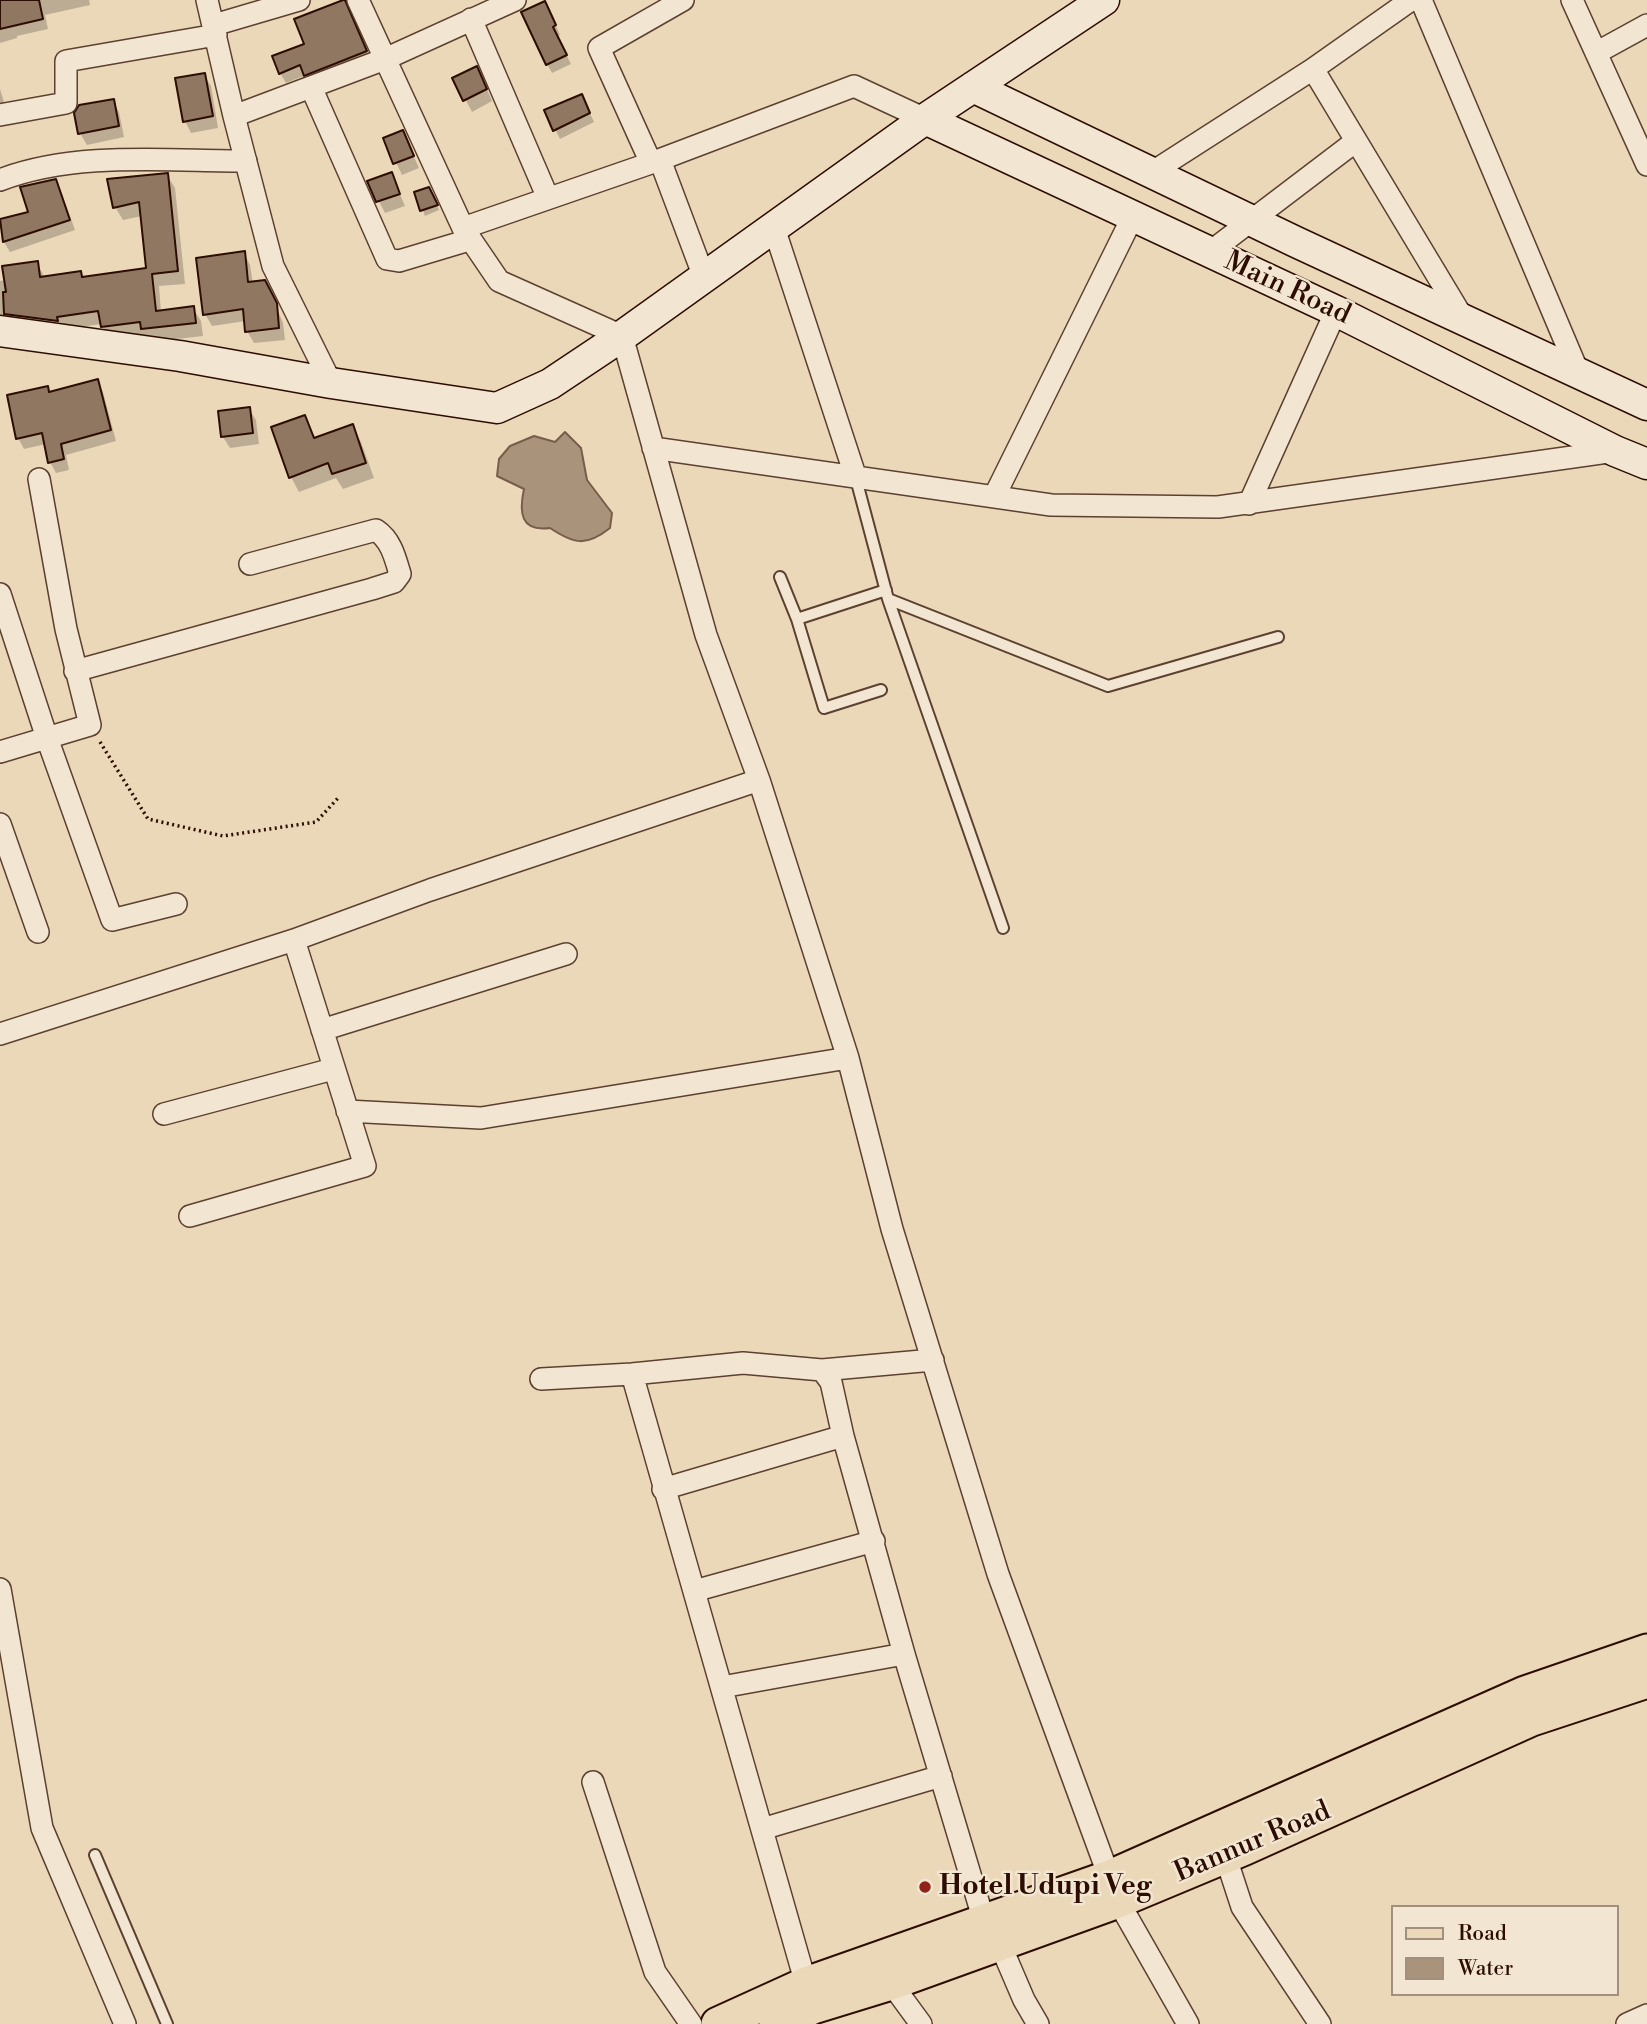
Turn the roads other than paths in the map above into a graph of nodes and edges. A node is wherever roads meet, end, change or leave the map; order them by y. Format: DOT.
graph roads {
  1 [pos="207,0"];
  2 [pos="299,0"];
  3 [pos="358,0"];
  4 [pos="515,0"];
  5 [pos="683,0"];
  6 [pos="1104,0"];
  7 [pos="1411,0"];
  8 [pos="1421,0"];
  9 [pos="1572,0"];
  10 [pos="471,19"];
  11 [pos="1647,25"];
  12 [pos="215,30"];
  13 [pos="1596,54"];
  14 [pos="385,59"];
  15 [pos="1313,69"];
  16 [pos="311,87"];
  17 [pos="973,87"];
  18 [pos="0,115"];
  19 [pos="234,116"];
  20 [pos="925,119"];
  21 [pos="1356,141"];
  22 [pos="246,161"];
  23 [pos="655,162"];
  24 [pos="1647,165"];
  25 [pos="1151,173"];
  26 [pos="0,180"];
  27 [pos="548,198"];
  28 [pos="1133,216"];
  29 [pos="1249,220"];
  30 [pos="774,228"];
  31 [pos="466,234"];
  32 [pos="1210,252"];
  33 [pos="704,277"];
  34 [pos="1336,311"];
  35 [pos="1464,320"];
  36 [pos="0,331"];
  37 [pos="622,336"];
  38 [pos="1579,374"];
  39 [pos="331,383"];
  40 [pos="1647,405"];
  41 [pos="653,448"];
  42 [pos="1615,451"];
  43 [pos="1647,464"];
  44 [pos="855,475"];
  45 [pos="39,479"];
  46 [pos="995,495"];
  47 [pos="1250,503"];
  48 [pos="250,564"];
  49 [pos="780,577"];
  50 [pos="0,594"];
  51 [pos="887,594"];
  52 [pos="797,619"];
  53 [pos="1278,637"];
  54 [pos="75,671"];
  55 [pos="881,690"];
  56 [pos="47,738"];
  57 [pos="0,752"];
  58 [pos="759,780"];
  59 [pos="0,824"];
  60 [pos="176,904"];
  61 [pos="1003,928"];
  62 [pos="38,932"];
  63 [pos="294,940"];
  64 [pos="566,954"];
  65 [pos="322,1030"];
  66 [pos="0,1034"];
  67 [pos="848,1058"];
  68 [pos="333,1069"];
  69 [pos="347,1111"];
  70 [pos="163,1114"];
  71 [pos="190,1216"];
  72 [pos="933,1360"];
  73 [pos="822,1370"];
  74 [pos="632,1374"];
  75 [pos="541,1379"];
  76 [pos="843,1436"];
  77 [pos="663,1489"];
  78 [pos="874,1541"];
  79 [pos="0,1589"];
  80 [pos="694,1591"];
  81 [pos="1647,1651"];
  82 [pos="904,1654"];
  83 [pos="1647,1681"];
  84 [pos="722,1687"];
  85 [pos="941,1776"];
  86 [pos="593,1782"];
  87 [pos="762,1829"];
  88 [pos="95,1855"];
  89 [pos="1225,1855"];
  90 [pos="1114,1889"];
  91 [pos="992,1932"];
  92 [pos="891,1983"];
  93 [pos="814,2005"];
  94 [pos="1647,2015"];
  95 [pos="125,2024"];
  96 [pos="167,2024"];
  97 [pos="691,2024"];
  98 [pos="718,2024"];
  99 [pos="776,2024"];
  100 [pos="921,2024"];
  101 [pos="1038,2024"];
  102 [pos="1188,2024"];
  103 [pos="1320,2024"];
  104 [pos="1626,2024"];
  1 -- 12 [label="street"];
  2 -- 12 [label="street"];
  3 -- 14 [label="street"];
  4 -- 10 [label="street"];
  5 -- 23 [label="street"];
  6 -- 17 [label="street"];
  7 -- 15 [label="street"];
  8 -- 38 [label="street"];
  9 -- 13 [label="street"];
  10 -- 14 [label="street"];
  10 -- 27 [label="street"];
  11 -- 13 [label="street"];
  12 -- 18 [label="street"];
  12 -- 19 [label="street"];
  13 -- 24 [label="street"];
  14 -- 16 [label="street"];
  14 -- 31 [label="street"];
  15 -- 21 [label="street"];
  15 -- 25 [label="street"];
  16 -- 19 [label="street"];
  16 -- 31 [label="street"];
  17 -- 20 [label="street"];
  17 -- 25 [label="street"];
  19 -- 22 [label="street"];
  20 -- 23 [label="street"];
  20 -- 28 [label="street, Main Road"];
  20 -- 30 [label="street"];
  21 -- 29 [label="street"];
  21 -- 35 [label="street"];
  22 -- 26 [label="street"];
  22 -- 39 [label="street"];
  23 -- 27 [label="street"];
  23 -- 33 [label="street"];
  25 -- 29 [label="street"];
  27 -- 31 [label="street"];
  28 -- 32 [label="street, Main Road"];
  28 -- 46 [label="street"];
  29 -- 32 [label="street"];
  29 -- 35 [label="street"];
  30 -- 33 [label="street"];
  30 -- 44 [label="street"];
  31 -- 37 [label="street"];
  32 -- 34 [label="street, Main Road"];
  33 -- 37 [label="street"];
  34 -- 42 [label="street, Main Road"];
  34 -- 47 [label="street"];
  35 -- 38 [label="street"];
  36 -- 39 [label="street"];
  37 -- 39 [label="street"];
  37 -- 41 [label="street"];
  38 -- 40 [label="street"];
  41 -- 44 [label="street"];
  41 -- 58 [label="street"];
  42 -- 43 [label="street, Main Road"];
  42 -- 47 [label="street"];
  44 -- 46 [label="street"];
  44 -- 51 [label="lane"];
  45 -- 54 [label="street"];
  46 -- 47 [label="street"];
  48 -- 54 [label="street"];
  49 -- 52 [label="lane"];
  50 -- 56 [label="street"];
  51 -- 52 [label="lane"];
  51 -- 53 [label="lane"];
  51 -- 61 [label="lane"];
  52 -- 55 [label="lane"];
  54 -- 56 [label="street"];
  56 -- 57 [label="street"];
  56 -- 60 [label="street"];
  58 -- 63 [label="street"];
  58 -- 67 [label="street"];
  59 -- 62 [label="street"];
  63 -- 65 [label="street"];
  63 -- 66 [label="street"];
  64 -- 65 [label="street"];
  65 -- 68 [label="street"];
  67 -- 69 [label="street"];
  67 -- 72 [label="street"];
  68 -- 69 [label="street"];
  68 -- 70 [label="street"];
  69 -- 71 [label="street"];
  72 -- 73 [label="street"];
  72 -- 90 [label="street"];
  73 -- 74 [label="street"];
  73 -- 76 [label="street"];
  74 -- 75 [label="street"];
  74 -- 77 [label="street"];
  76 -- 77 [label="street"];
  76 -- 78 [label="street"];
  77 -- 80 [label="street"];
  78 -- 80 [label="street"];
  78 -- 82 [label="street"];
  79 -- 95 [label="street"];
  80 -- 84 [label="street"];
  81 -- 90 [label="main road"];
  82 -- 84 [label="street"];
  82 -- 85 [label="street"];
  83 -- 89 [label="main road, Bannur Road"];
  84 -- 87 [label="street"];
  85 -- 87 [label="street"];
  85 -- 91 [label="street"];
  86 -- 97 [label="street"];
  87 -- 93 [label="street"];
  88 -- 96 [label="lane"];
  89 -- 90 [label="main road, Bannur Road"];
  89 -- 103 [label="street"];
  90 -- 91 [label="main road, Bannur Road"];
  90 -- 102 [label="street"];
  91 -- 92 [label="main road, Bannur Road"];
  91 -- 93 [label="main road"];
  91 -- 101 [label="street"];
  92 -- 93 [label="main road, Bannur Road"];
  92 -- 100 [label="street"];
  93 -- 98 [label="main road"];
  93 -- 99 [label="main road, Bannur Road"];
  94 -- 104 [label="street"];
}
